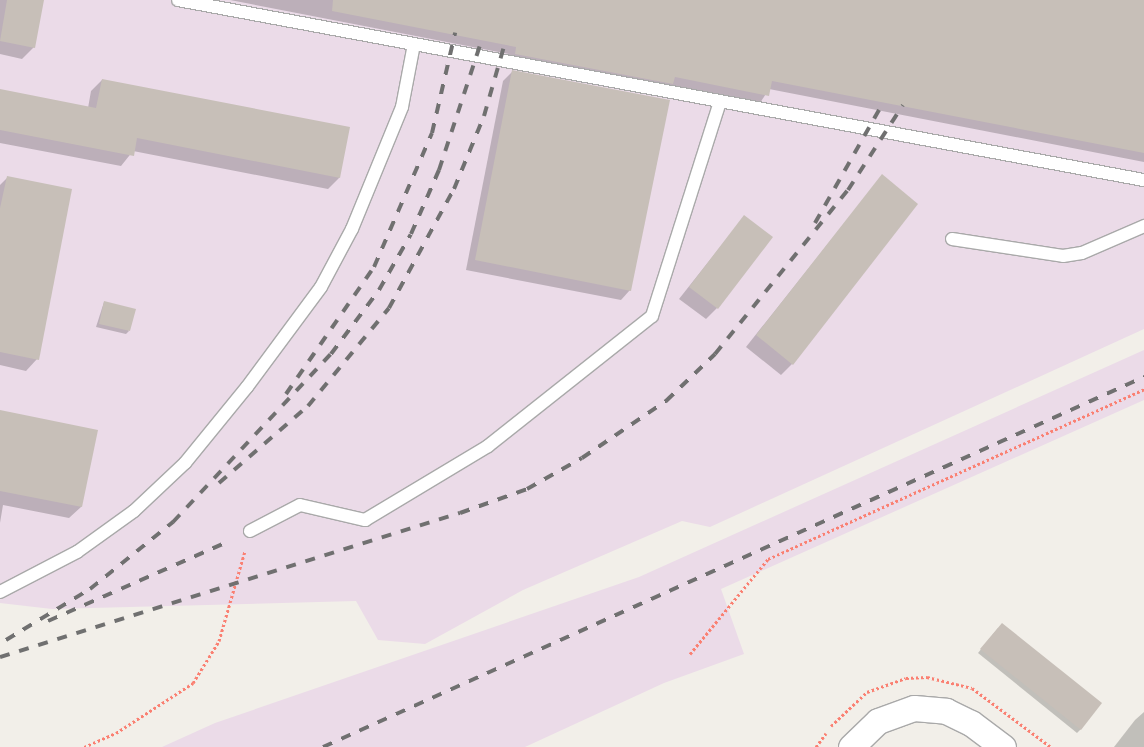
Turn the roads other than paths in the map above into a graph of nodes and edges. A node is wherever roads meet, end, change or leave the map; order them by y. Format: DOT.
graph roads {
  1 [pos="178,0"];
  2 [pos="414,44"];
  3 [pos="720,101"];
  4 [pos="1144,180"];
  5 [pos="1144,226"];
  6 [pos="952,240"];
  7 [pos="250,531"];
  8 [pos="0,592"];
  9 [pos="851,747"];
  10 [pos="1003,747"];
  1 -- 2 [label="lane"];
  2 -- 3 [label="lane"];
  2 -- 8 [label="lane"];
  3 -- 4 [label="lane"];
  3 -- 7 [label="lane"];
  5 -- 6 [label="lane"];
  9 -- 10 [label="street"];
}
